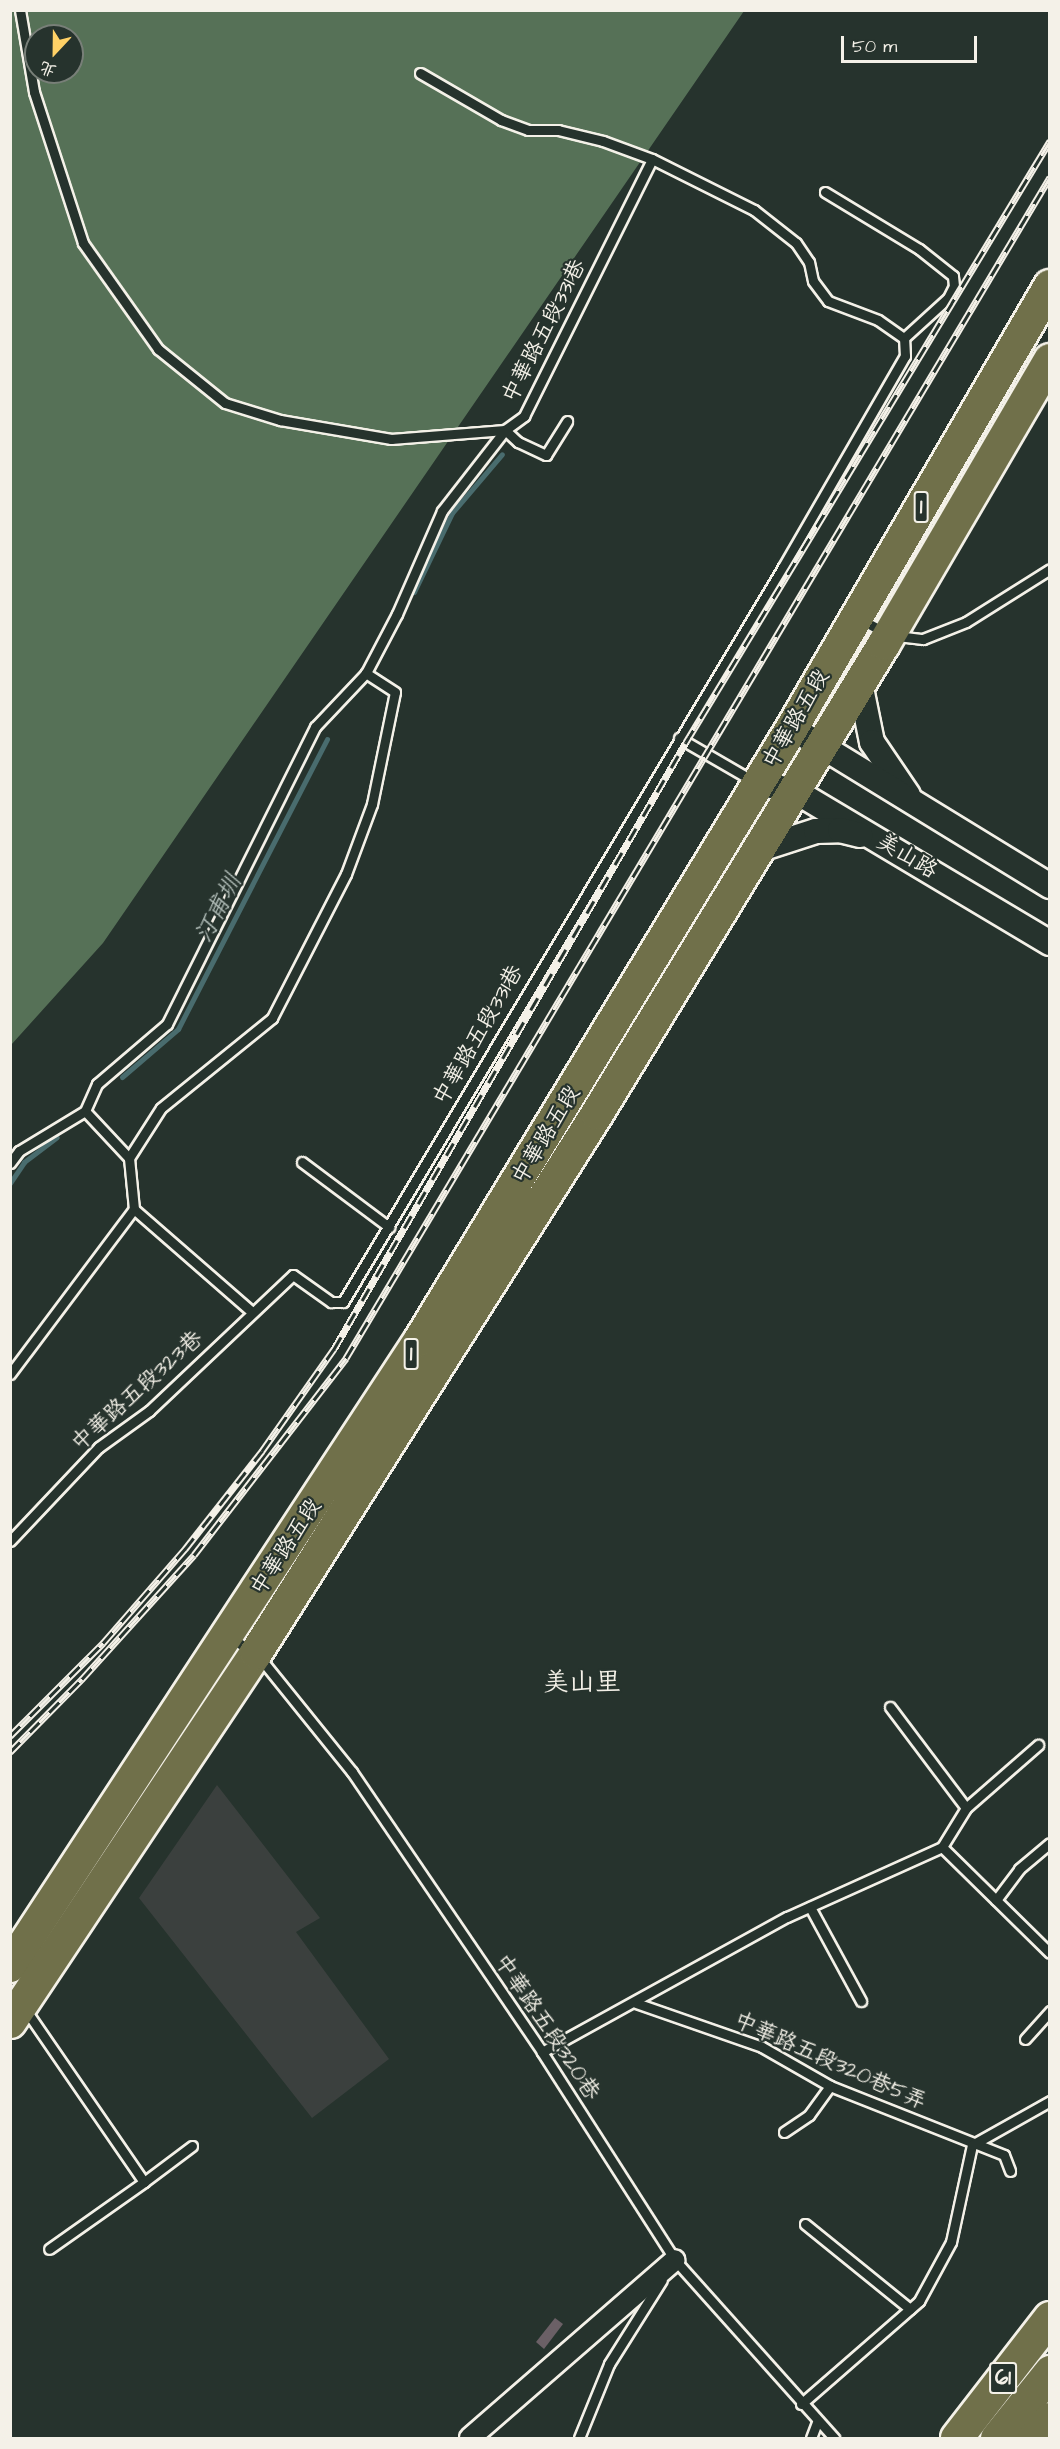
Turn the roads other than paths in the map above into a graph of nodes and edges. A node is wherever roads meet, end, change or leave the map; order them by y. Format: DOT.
graph roads {
  1 [pos="20,10"];
  2 [pos="420,73"];
  3 [pos="652,159"];
  4 [pos="825,192"];
  5 [pos="1050,286"];
  6 [pos="904,338"];
  7 [pos="1050,360"];
  8 [pos="567,421"];
  9 [pos="505,430"];
  10 [pos="1050,569"];
  11 [pos="857,617"];
  12 [pos="889,635"];
  13 [pos="366,673"];
  14 [pos="860,683"];
  15 [pos="792,728"];
  16 [pos="679,738"];
  17 [pos="822,747"];
  18 [pos="758,783"];
  19 [pos="795,791"];
  20 [pos="912,802"];
  21 [pos="883,841"];
  22 [pos="754,851"];
  23 [pos="1050,886"];
  24 [pos="1050,943"];
  25 [pos="568,1099"];
  26 [pos="85,1111"];
  27 [pos="597,1114"];
  28 [pos="129,1158"];
  29 [pos="302,1162"];
  30 [pos="10,1163"];
  31 [pos="134,1209"];
  32 [pos="389,1227"];
  33 [pos="292,1275"];
  34 [pos="252,1312"];
  35 [pos="10,1374"];
  36 [pos="10,1541"];
  37 [pos="228,1636"];
  38 [pos="256,1653"];
  39 [pos="890,1707"];
  40 [pos="1038,1745"];
  41 [pos="966,1808"];
  42 [pos="1050,1843"];
  43 [pos="942,1846"];
  44 [pos="996,1900"];
  45 [pos="810,1907"];
  46 [pos="1050,1953"];
  47 [pos="10,1966"];
  48 [pos="861,2001"];
  49 [pos="636,2003"];
  50 [pos="1050,2011"];
  51 [pos="16,2014"];
  52 [pos="1025,2039"];
  53 [pos="542,2052"];
  54 [pos="830,2086"];
  55 [pos="1050,2101"];
  56 [pos="784,2132"];
  57 [pos="972,2145"];
  58 [pos="192,2146"];
  59 [pos="1010,2171"];
  60 [pos="144,2182"];
  61 [pos="805,2224"];
  62 [pos="49,2249"];
  63 [pos="675,2260"];
  64 [pos="910,2309"];
  65 [pos="1050,2318"];
  66 [pos="1050,2372"];
  67 [pos="801,2404"];
  68 [pos="1050,2419"];
  69 [pos="817,2422"];
  70 [pos="470,2439"];
  71 [pos="579,2439"];
  72 [pos="811,2439"];
  73 [pos="834,2439"];
  74 [pos="957,2439"];
  75 [pos="997,2439"];
  76 [pos="1034,2439"];
  1 -- 9 [label="lane, 中華路五段331巷"];
  2 -- 3 [label="lane"];
  3 -- 6 [label="lane"];
  3 -- 9 [label="lane, 中華路五段331巷"];
  4 -- 6 [label="lane"];
  5 -- 11 [label="main road, 中華路五段 / 1"];
  6 -- 16 [label="lane, 中華路五段331巷"];
  7 -- 12 [label="main road, 中華路五段 / 1"];
  8 -- 9 [label="lane"];
  9 -- 13 [label="lane"];
  10 -- 12 [label="lane"];
  11 -- 12 [label="lane"];
  11 -- 15 [label="main road, 中華路五段 / 1"];
  12 -- 14 [label="main road, 中華路五段 / 1"];
  13 -- 26 [label="lane"];
  13 -- 28 [label="lane"];
  14 -- 17 [label="main road, 中華路五段 / 1"];
  14 -- 20 [label="street"];
  15 -- 17 [label="street"];
  15 -- 18 [label="main road, 中華路五段 / 1"];
  16 -- 18 [label="lane"];
  16 -- 32 [label="lane, 中華路五段331巷"];
  17 -- 19 [label="main road, 中華路五段 / 1"];
  17 -- 20 [label="street"];
  18 -- 19 [label="street, 美山路"];
  18 -- 25 [label="main road, 中華路五段 / 1"];
  19 -- 21 [label="street, 美山路"];
  19 -- 22 [label="main road, 中華路五段 / 1"];
  20 -- 23 [label="street"];
  21 -- 22 [label="street"];
  21 -- 24 [label="street, 美山路"];
  22 -- 27 [label="main road, 中華路五段 / 1"];
  25 -- 27 [label="street"];
  25 -- 37 [label="main road, 中華路五段 / 1"];
  26 -- 28 [label="lane"];
  26 -- 30 [label="lane"];
  27 -- 38 [label="main road, 中華路五段 / 1"];
  28 -- 31 [label="lane"];
  29 -- 32 [label="lane"];
  31 -- 34 [label="lane"];
  31 -- 35 [label="lane"];
  32 -- 33 [label="lane, 中華路五段331巷"];
  33 -- 34 [label="lane, 中華路五段323巷"];
  34 -- 36 [label="lane, 中華路五段323巷"];
  37 -- 38 [label="lane, 中華路五段320巷"];
  37 -- 47 [label="main road, 中華路五段 / 1"];
  38 -- 51 [label="main road, 中華路五段 / 1"];
  38 -- 53 [label="lane, 中華路五段320巷"];
  39 -- 41 [label="lane"];
  40 -- 41 [label="lane"];
  41 -- 43 [label="lane"];
  42 -- 44 [label="lane"];
  43 -- 44 [label="lane"];
  43 -- 45 [label="lane"];
  44 -- 46 [label="lane"];
  45 -- 48 [label="lane"];
  45 -- 49 [label="lane"];
  49 -- 53 [label="lane"];
  49 -- 54 [label="lane, 中華路五段320巷5弄"];
  50 -- 52 [label="lane"];
  51 -- 60 [label="lane"];
  53 -- 63 [label="lane, 中華路五段320巷"];
  54 -- 56 [label="lane"];
  54 -- 57 [label="lane, 中華路五段320巷5弄"];
  55 -- 57 [label="lane"];
  57 -- 59 [label="lane, 中華路五段320巷5弄"];
  57 -- 64 [label="lane"];
  58 -- 60 [label="lane"];
  60 -- 62 [label="lane"];
  61 -- 64 [label="lane"];
  63 -- 67 [label="lane, 中華路五段320巷"];
  63 -- 70 [label="street"];
  63 -- 71 [label="lane"];
  64 -- 67 [label="lane"];
  65 -- 74 [label="main road, 61"];
  66 -- 75 [label="highway, 61"];
  67 -- 69 [label="lane, 中華路五段320巷"];
  68 -- 76 [label="highway"];
  69 -- 72 [label="lane"];
  69 -- 73 [label="lane, 中華路五段320巷"];
}
